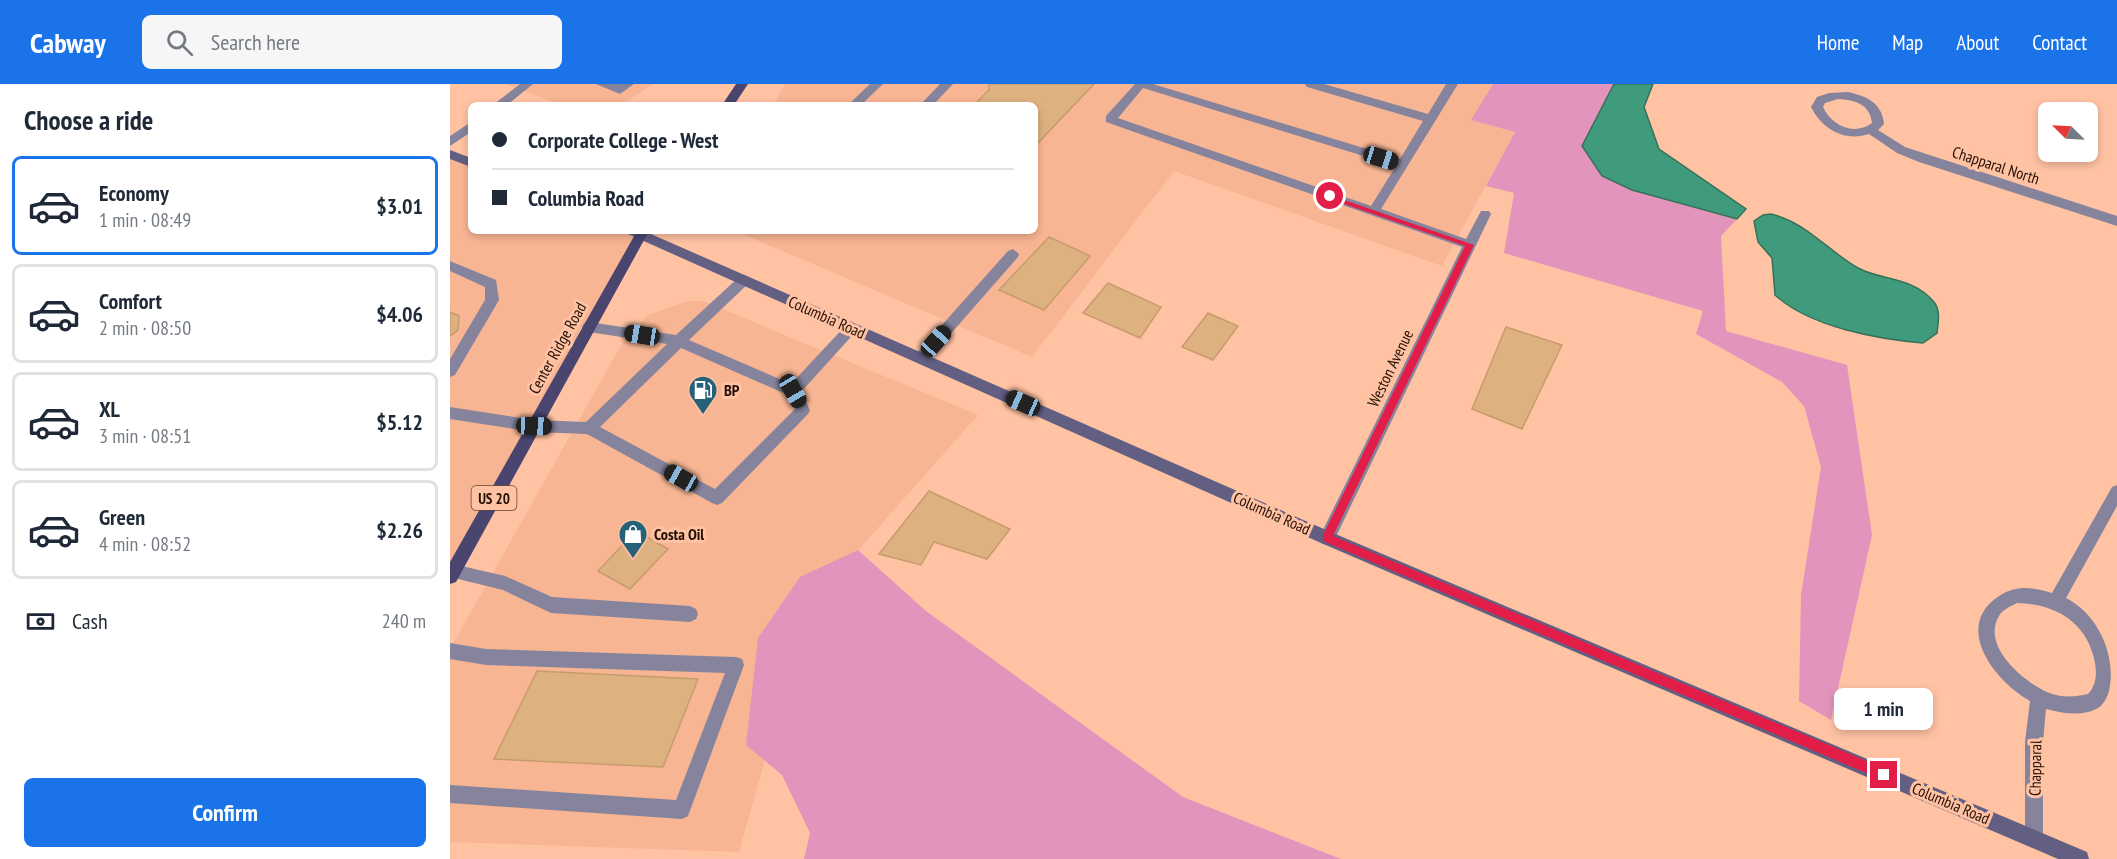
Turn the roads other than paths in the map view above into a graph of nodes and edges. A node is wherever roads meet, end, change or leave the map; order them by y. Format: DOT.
graph roads {
  1 [pos="527,84"];
  2 [pos="602,84"];
  3 [pos="628,84"];
  4 [pos="742,84"];
  5 [pos="877,84"];
  6 [pos="947,84"];
  7 [pos="1141,84"];
  8 [pos="1311,84"];
  9 [pos="1452,84"];
  10 [pos="503,102"];
  11 [pos="730,102"];
  12 [pos="857,102"];
  13 [pos="929,102"];
  14 [pos="1430,119"];
  15 [pos="468,128"];
  16 [pos="1870,130"];
  17 [pos="450,142"];
  18 [pos="450,154"];
  19 [pos="468,162"];
  20 [pos="1403,164"];
  21 [pos="1374,211"];
  22 [pos="1485,214"];
  23 [pos="2117,221"];
  24 [pos="638,234"];
  25 [pos="643,234"];
  26 [pos="1470,245"];
  27 [pos="1013,254"];
  28 [pos="450,266"];
  29 [pos="744,280"];
  30 [pos="589,327"];
  31 [pos="852,328"];
  32 [pos="679,341"];
  33 [pos="921,358"];
  34 [pos="450,371"];
  35 [pos="793,391"];
  36 [pos="450,413"];
  37 [pos="534,426"];
  38 [pos="589,428"];
  39 [pos="2117,492"];
  40 [pos="1327,538"];
  41 [pos="452,574"];
  42 [pos="2056,602"];
  43 [pos="690,614"];
  44 [pos="450,651"];
  45 [pos="2039,698"];
  46 [pos="450,794"];
  47 [pos="2042,847"];
  48 [pos="2080,859"];
  1 -- 10 [label="street"];
  2 -- 3 [label="street"];
  4 -- 11 [label="main road"];
  5 -- 12 [label="street"];
  6 -- 13 [label="street"];
  7 -- 20 [label="street"];
  7 -- 21 [label="street"];
  8 -- 14 [label="street"];
  9 -- 14 [label="street"];
  14 -- 20 [label="street"];
  15 -- 17 [label="street"];
  16 -- 16 [label="street"];
  16 -- 23 [label="street, Chapparal North"];
  18 -- 19 [label="main road"];
  20 -- 21 [label="street"];
  21 -- 26 [label="street"];
  22 -- 26 [label="street, Weston Avenue"];
  24 -- 30 [label="main road, Center Ridge Road / US 20"];
  25 -- 29 [label="main road, Columbia Road"];
  26 -- 40 [label="street, Weston Avenue"];
  27 -- 33 [label="street"];
  28 -- 34 [label="street"];
  29 -- 31 [label="main road, Columbia Road"];
  29 -- 32 [label="street"];
  30 -- 32 [label="street"];
  30 -- 37 [label="main road, Center Ridge Road / US 20"];
  31 -- 33 [label="main road, Columbia Road"];
  31 -- 35 [label="street"];
  32 -- 35 [label="street"];
  32 -- 38 [label="street"];
  33 -- 40 [label="main road, Columbia Road"];
  35 -- 38 [label="street"];
  36 -- 37 [label="street"];
  37 -- 38 [label="street"];
  37 -- 41 [label="main road, Center Ridge Road / US 20"];
  39 -- 42 [label="street"];
  40 -- 47 [label="main road, Columbia Road"];
  41 -- 43 [label="street"];
  42 -- 45 [label="street"];
  42 -- 45 [label="street"];
  44 -- 46 [label="street"];
  45 -- 47 [label="street, Chapparal"];
  47 -- 48 [label="main road, Columbia Road"];
}
